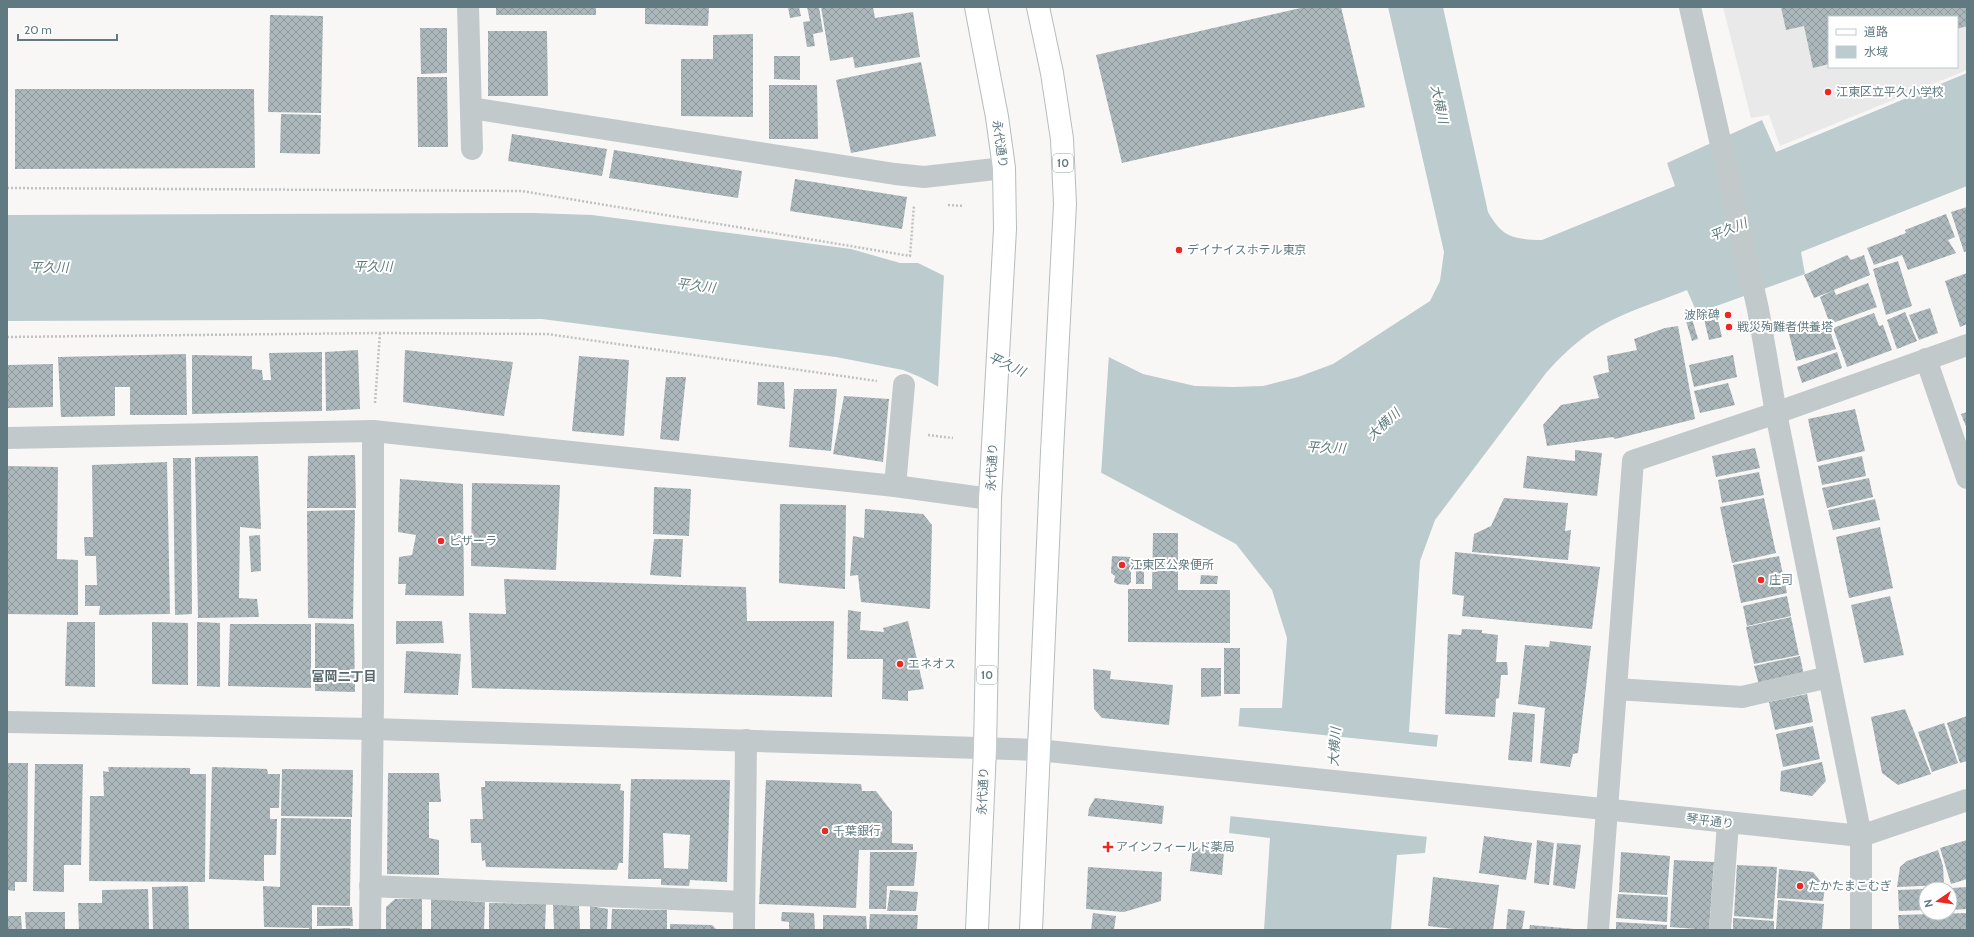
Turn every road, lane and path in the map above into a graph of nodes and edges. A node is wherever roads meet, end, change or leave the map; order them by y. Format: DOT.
graph roads {
  1 [pos="468,7"];
  2 [pos="976,7"];
  3 [pos="1038,7"];
  4 [pos="1690,7"];
  5 [pos="470,108"];
  6 [pos="472,149"];
  7 [pos="1004,168"];
  8 [pos="7,188"];
  9 [pos="914,202"];
  10 [pos="943,204"];
  11 [pos="964,206"];
  12 [pos="380,333"];
  13 [pos="7,337"];
  14 [pos="1967,344"];
  15 [pos="1926,359"];
  16 [pos="904,385"];
  17 [pos="1776,413"];
  18 [pos="373,431"];
  19 [pos="7,438"];
  20 [pos="1967,478"];
  21 [pos="895,486"];
  22 [pos="990,499"];
  23 [pos="1829,677"];
  24 [pos="1616,689"];
  25 [pos="7,722"];
  26 [pos="372,729"];
  27 [pos="746,740"];
  28 [pos="986,748"];
  29 [pos="1038,750"];
  30 [pos="1967,800"];
  31 [pos="1607,808"];
  32 [pos="1728,823"];
  33 [pos="1862,836"];
  34 [pos="370,886"];
  35 [pos="744,902"];
  36 [pos="370,930"];
  37 [pos="744,930"];
  38 [pos="977,930"];
  39 [pos="1031,930"];
  40 [pos="1598,930"];
  41 [pos="1720,930"];
  42 [pos="1861,930"];
  1 -- 5 [label="street"];
  2 -- 7 [label="main road, 永代通り / 10"];
  3 -- 29 [label="main road, 10"];
  4 -- 17 [label="street"];
  5 -- 6 [label="street"];
  5 -- 7 [label="street"];
  7 -- 22 [label="main road, 永代通り / 10"];
  8 -- 9 [label="path"];
  10 -- 11 [label="path"];
  12 -- 13 [label="path"];
  12 -- 16 [label="path"];
  12 -- 18 [label="path"];
  14 -- 15 [label="street"];
  15 -- 17 [label="street"];
  15 -- 20 [label="street"];
  16 -- 21 [label="street"];
  17 -- 23 [label="street"];
  17 -- 24 [label="street"];
  18 -- 19 [label="street"];
  18 -- 21 [label="street"];
  18 -- 26 [label="street"];
  21 -- 22 [label="street"];
  22 -- 28 [label="main road, 永代通り / 10"];
  23 -- 24 [label="street"];
  23 -- 33 [label="street"];
  24 -- 31 [label="street"];
  25 -- 26 [label="street, 琴平通り"];
  26 -- 27 [label="street, 琴平通り"];
  26 -- 34 [label="street"];
  27 -- 28 [label="street, 琴平通り"];
  27 -- 35 [label="street"];
  28 -- 29 [label="street, 琴平通り"];
  28 -- 38 [label="main road, 永代通り / 10"];
  29 -- 31 [label="street, 琴平通り"];
  29 -- 39 [label="main road, 10"];
  30 -- 33 [label="street, 琴平通り"];
  31 -- 32 [label="street, 琴平通り"];
  31 -- 40 [label="street"];
  32 -- 33 [label="street, 琴平通り"];
  32 -- 41 [label="street"];
  33 -- 42 [label="street"];
  34 -- 35 [label="street"];
  34 -- 36 [label="street"];
  35 -- 37 [label="street"];
}
